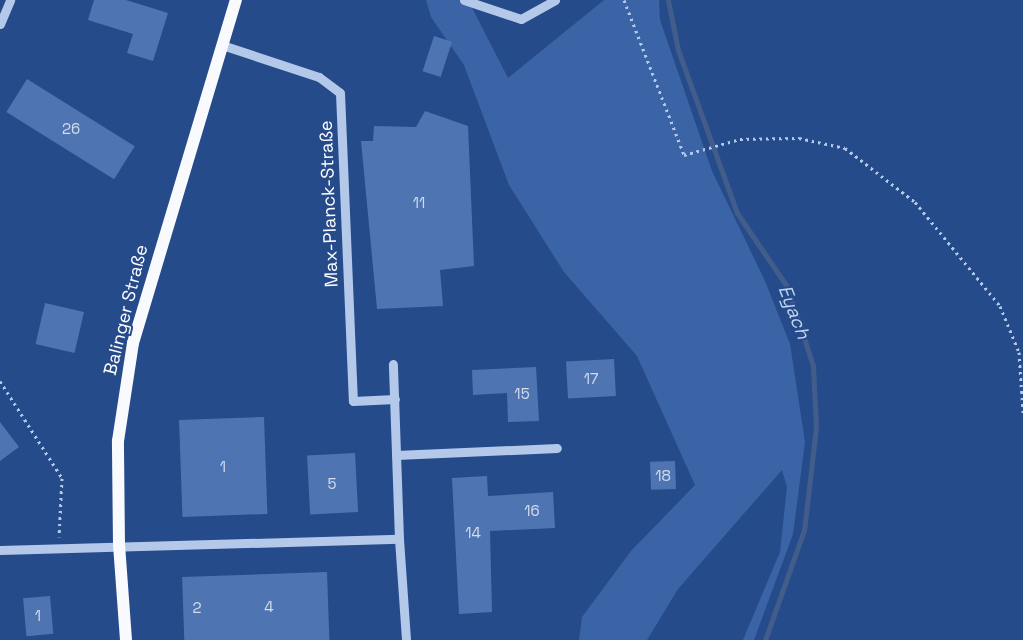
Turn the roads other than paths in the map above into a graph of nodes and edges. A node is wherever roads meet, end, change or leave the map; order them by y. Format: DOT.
graph roads {
  1 [pos="10,0"];
  2 [pos="236,0"];
  3 [pos="464,0"];
  4 [pos="556,0"];
  5 [pos="0,24"];
  6 [pos="222,45"];
  7 [pos="394,364"];
  8 [pos="395,399"];
  9 [pos="557,448"];
  10 [pos="396,455"];
  11 [pos="399,539"];
  12 [pos="119,545"];
  13 [pos="0,550"];
  14 [pos="126,640"];
  15 [pos="406,640"];
  1 -- 5 [label="street"];
  2 -- 6 [label="main road, Balinger Straße"];
  3 -- 4 [label="street"];
  6 -- 8 [label="street, Max-Planck-Straße"];
  6 -- 12 [label="main road, Balinger Straße"];
  7 -- 8 [label="street"];
  8 -- 10 [label="street"];
  9 -- 10 [label="street"];
  10 -- 11 [label="street"];
  11 -- 12 [label="street"];
  11 -- 15 [label="street"];
  12 -- 13 [label="street"];
  12 -- 14 [label="main road, Balinger Straße"];
}
